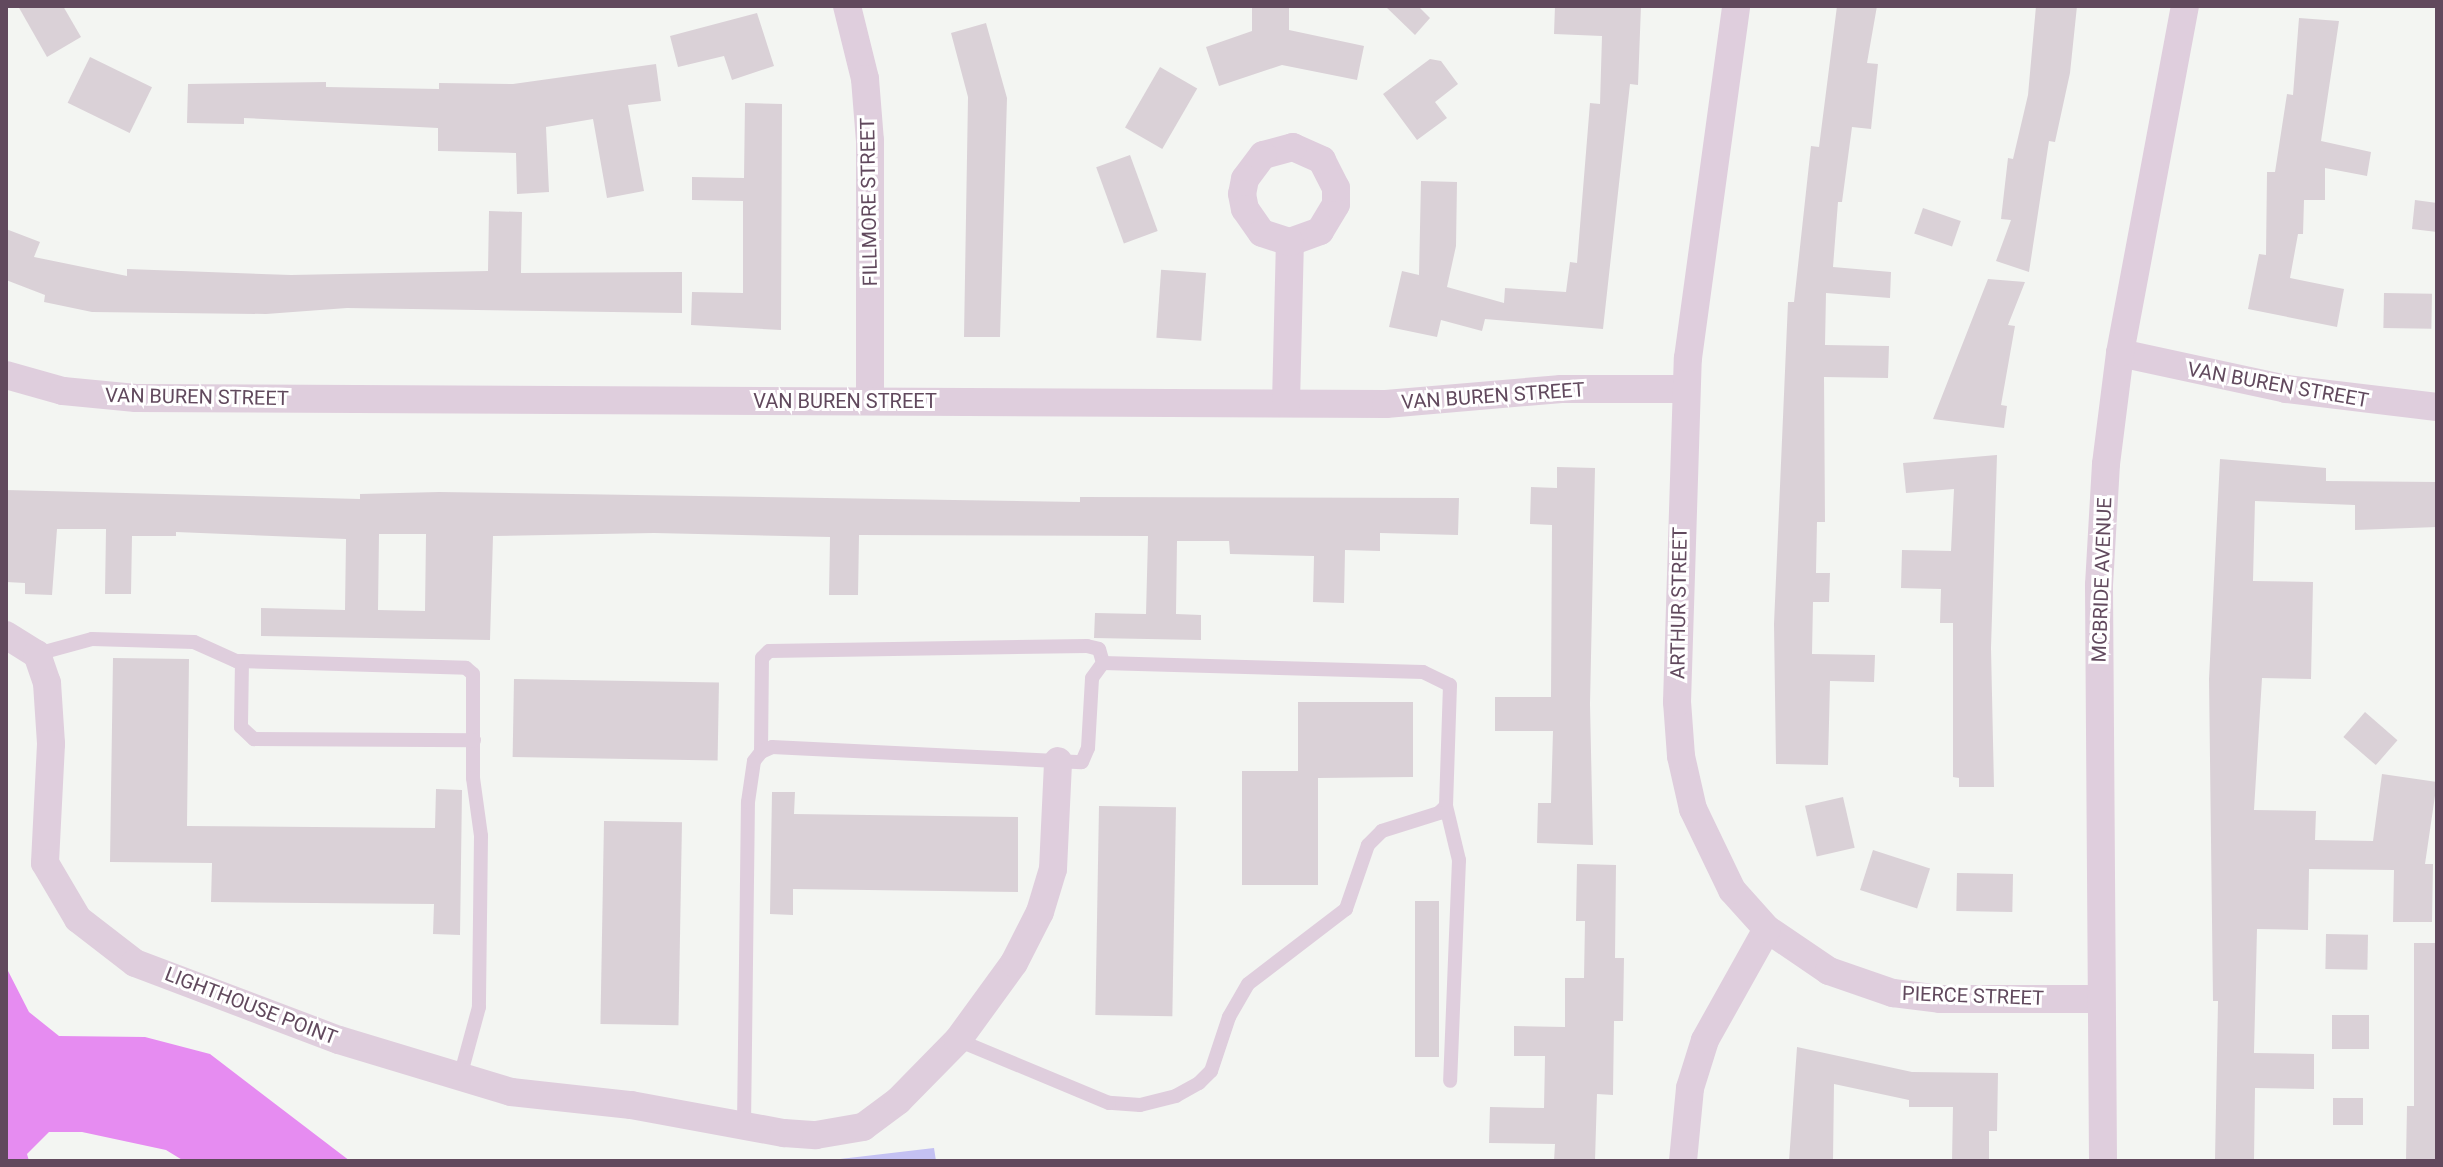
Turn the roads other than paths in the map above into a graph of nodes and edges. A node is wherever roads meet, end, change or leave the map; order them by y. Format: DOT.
graph roads {
  1 [pos="847,6"];
  2 [pos="1736,6"];
  3 [pos="2185,6"];
  4 [pos="1290,242"];
  5 [pos="2120,353"];
  6 [pos="6,375"];
  7 [pos="1686,389"];
  8 [pos="870,401"];
  9 [pos="1286,403"];
  10 [pos="2437,407"];
  11 [pos="6,635"];
  12 [pos="37,654"];
  13 [pos="242,661"];
  14 [pos="1103,663"];
  15 [pos="474,740"];
  16 [pos="761,752"];
  17 [pos="1058,761"];
  18 [pos="1446,806"];
  19 [pos="1767,929"];
  20 [pos="2100,999"];
  21 [pos="958,1040"];
  22 [pos="460,1077"];
  23 [pos="1450,1081"];
  24 [pos="744,1126"];
  25 [pos="1683,1161"];
  26 [pos="2103,1161"];
  1 -- 8 [label="street, FILLMORE STREET"];
  2 -- 7 [label="street, ARTHUR STREET"];
  3 -- 5 [label="street, MCBRIDE AVENUE"];
  4 -- 9 [label="street"];
  5 -- 10 [label="street, VAN BUREN STREET"];
  5 -- 20 [label="street, MCBRIDE AVENUE"];
  6 -- 8 [label="street, VAN BUREN STREET"];
  7 -- 9 [label="street, VAN BUREN STREET"];
  7 -- 19 [label="street, ARTHUR STREET"];
  8 -- 9 [label="street, VAN BUREN STREET"];
  11 -- 12 [label="street"];
  12 -- 13 [label="lane"];
  12 -- 22 [label="street, LIGHTHOUSE POINT"];
  13 -- 15 [label="lane"];
  13 -- 15 [label="lane"];
  14 -- 16 [label="lane"];
  14 -- 17 [label="lane"];
  14 -- 18 [label="lane"];
  15 -- 22 [label="lane"];
  16 -- 17 [label="lane"];
  16 -- 24 [label="lane"];
  17 -- 21 [label="street, LIGHTHOUSE POINT"];
  18 -- 21 [label="lane"];
  18 -- 23 [label="lane"];
  19 -- 20 [label="street, PIERCE STREET"];
  19 -- 25 [label="street"];
  20 -- 26 [label="street, MCBRIDE AVENUE"];
  21 -- 24 [label="street, LIGHTHOUSE POINT"];
  22 -- 24 [label="street, LIGHTHOUSE POINT"];
}
